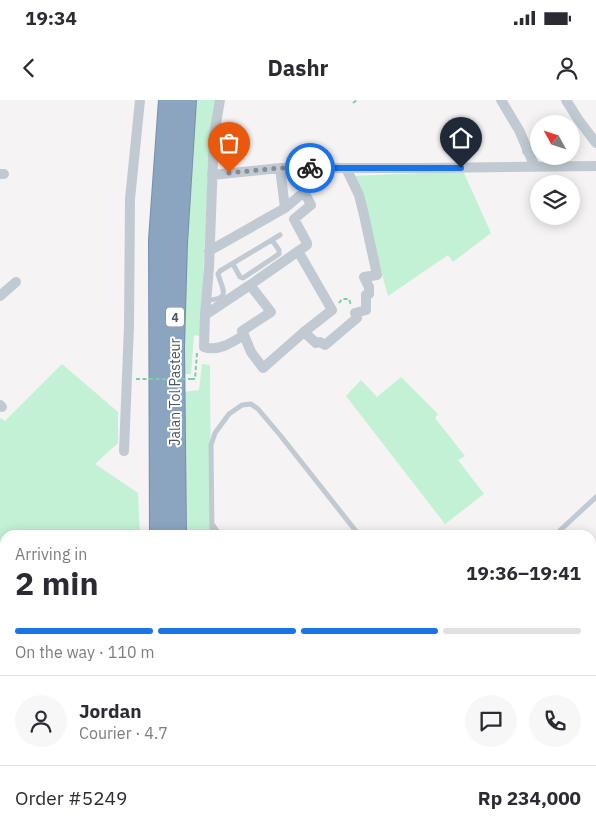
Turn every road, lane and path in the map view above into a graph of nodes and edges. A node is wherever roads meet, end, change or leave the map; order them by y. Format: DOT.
graph roads {
  1 [pos="140,100"];
  2 [pos="169,100"];
  3 [pos="186,100"];
  4 [pos="220,100"];
  5 [pos="357,100"];
  6 [pos="501,100"];
  7 [pos="566,100"];
  8 [pos="353,102"];
  9 [pos="572,115"];
  10 [pos="580,126"];
  11 [pos="596,143"];
  12 [pos="530,149"];
  13 [pos="527,151"];
  14 [pos="596,166"];
  15 [pos="535,167"];
  16 [pos="280,168"];
  17 [pos="292,168"];
  18 [pos="346,168"];
  19 [pos="212,175"];
  20 [pos="304,192"];
  21 [pos="285,208"];
  22 [pos="280,235"];
  23 [pos="272,240"];
  24 [pos="209,251"];
  25 [pos="298,251"];
  26 [pos="233,264"];
  27 [pos="16,282"];
  28 [pos="250,285"];
  29 [pos="0,296"];
  30 [pos="206,300"];
  31 [pos="332,310"];
  32 [pos="354,313"];
  33 [pos="205,315"];
  34 [pos="304,332"];
  35 [pos="244,335"];
  36 [pos="204,338"];
  37 [pos="136,380"];
  38 [pos="124,451"];
  39 [pos="596,497"];
  40 [pos="212,524"];
  41 [pos="160,530"];
  42 [pos="176,530"];
  43 [pos="212,530"];
  44 [pos="216,530"];
  45 [pos="355,530"];
  46 [pos="560,530"];
  1 -- 38 [label="street"];
  2 -- 41 [label="highway, Jalan Tol Pasteur / 4"];
  3 -- 42 [label="highway, Jalan Tol Pasteur / 4"];
  4 -- 19 [label="street"];
  5 -- 8 [label="path"];
  6 -- 13 [label="street"];
  7 -- 9 [label="street"];
  10 -- 11 [label="street"];
  12 -- 13 [label="street"];
  13 -- 15 [label="street"];
  14 -- 15 [label="street"];
  15 -- 18 [label="street"];
  16 -- 17 [label="street"];
  16 -- 19 [label="street"];
  16 -- 21 [label="street"];
  17 -- 18 [label="street"];
  17 -- 20 [label="street"];
  18 -- 32 [label="street"];
  19 -- 24 [label="street"];
  20 -- 21 [label="street"];
  20 -- 25 [label="street"];
  21 -- 24 [label="street"];
  22 -- 23 [label="lane"];
  23 -- 26 [label="lane"];
  23 -- 26 [label="lane"];
  24 -- 30 [label="street"];
  25 -- 28 [label="street"];
  25 -- 31 [label="street"];
  26 -- 30 [label="lane"];
  27 -- 29 [label="street"];
  28 -- 33 [label="street"];
  28 -- 35 [label="street"];
  30 -- 33 [label="street"];
  31 -- 32 [label="path"];
  31 -- 34 [label="street"];
  32 -- 34 [label="street"];
  33 -- 36 [label="street"];
  34 -- 35 [label="street"];
  35 -- 36 [label="street"];
  36 -- 37 [label="path, bridge"];
  39 -- 46 [label="lane"];
  40 -- 43 [label="lane"];
  40 -- 44 [label="lane"];
  40 -- 45 [label="lane"];
}
